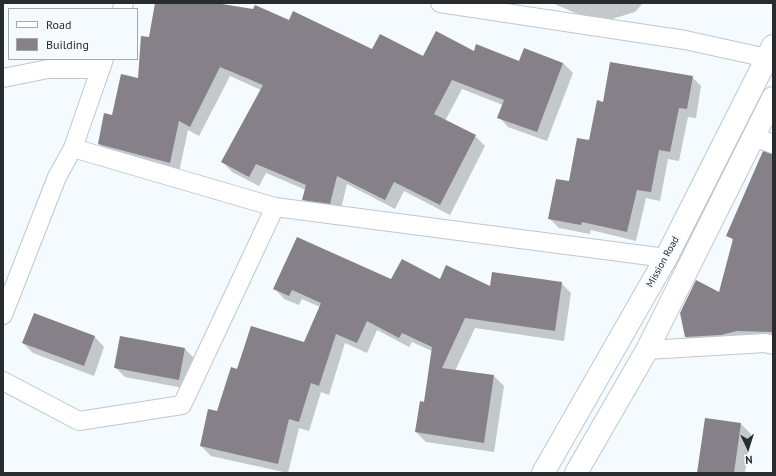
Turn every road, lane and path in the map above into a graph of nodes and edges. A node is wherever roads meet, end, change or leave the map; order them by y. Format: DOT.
graph roads {
  1 [pos="440,3"];
  2 [pos="770,52"];
  3 [pos="102,64"];
  4 [pos="3,78"];
  5 [pos="773,98"];
  6 [pos="763,141"];
  7 [pos="73,148"];
  8 [pos="275,207"];
  9 [pos="666,258"];
  10 [pos="3,315"];
  11 [pos="773,344"];
  12 [pos="647,350"];
  13 [pos="3,381"];
  14 [pos="543,473"];
  15 [pos="576,473"];
  1 -- 2 [label="street"];
  2 -- 9 [label="street, Mission Road"];
  3 -- 4 [label="street"];
  3 -- 7 [label="street"];
  5 -- 6 [label="street"];
  6 -- 12 [label="street"];
  7 -- 8 [label="street"];
  7 -- 10 [label="street"];
  8 -- 9 [label="street"];
  8 -- 13 [label="street"];
  9 -- 14 [label="street, Mission Road"];
  11 -- 12 [label="street"];
  12 -- 15 [label="street"];
}
